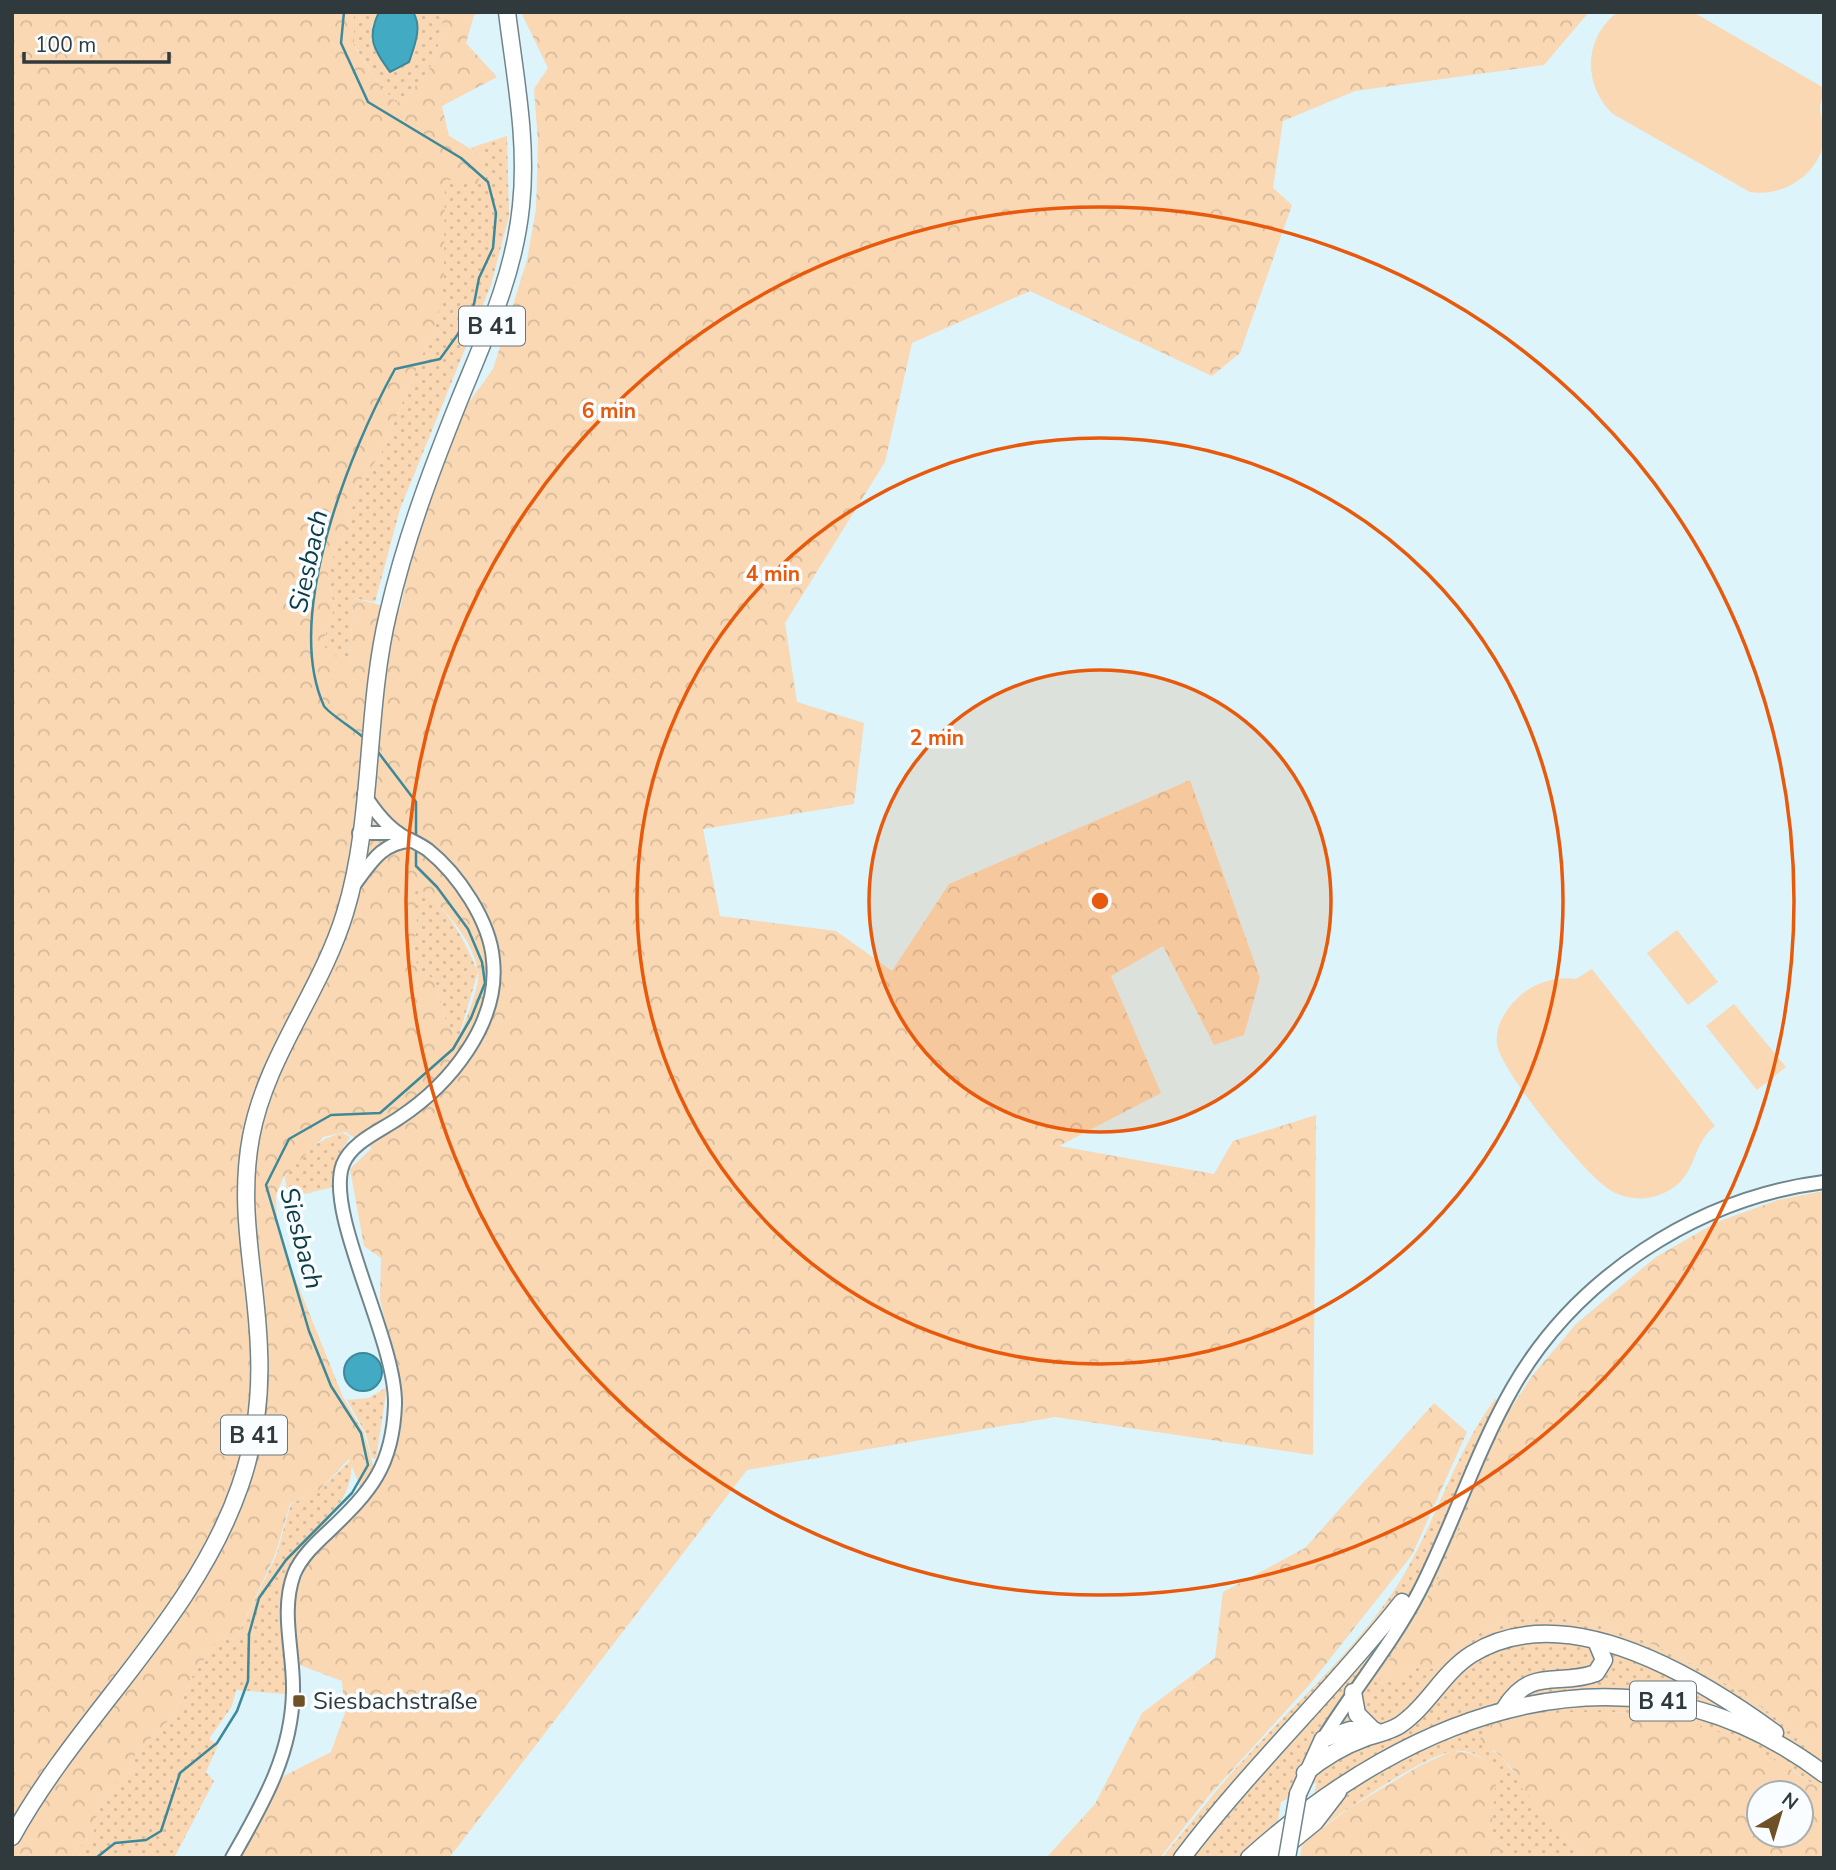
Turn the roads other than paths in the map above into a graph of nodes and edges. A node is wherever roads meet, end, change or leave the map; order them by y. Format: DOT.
graph roads {
  1 [pos="507,12"];
  2 [pos="364,794"];
  3 [pos="359,833"];
  4 [pos="398,833"];
  5 [pos="411,841"];
  6 [pos="388,845"];
  7 [pos="352,888"];
  8 [pos="1824,1182"];
  9 [pos="1433,1564"];
  10 [pos="1402,1602"];
  11 [pos="1596,1641"];
  12 [pos="1353,1692"];
  13 [pos="1505,1708"];
  14 [pos="1379,1731"];
  15 [pos="1323,1739"];
  16 [pos="1809,1762"];
  17 [pos="1306,1773"];
  18 [pos="1824,1774"];
  19 [pos="1343,1784"];
  20 [pos="12,1837"];
  21 [pos="232,1858"];
  22 [pos="1182,1858"];
  23 [pos="1249,1858"];
  24 [pos="1271,1858"];
  25 [pos="1287,1858"];
  1 -- 2 [label="main road, B 41"];
  2 -- 3 [label="main road, B 41"];
  2 -- 4 [label="street"];
  3 -- 4 [label="street"];
  3 -- 6 [label="street"];
  3 -- 7 [label="main road, B 41"];
  4 -- 5 [label="street"];
  5 -- 6 [label="street"];
  5 -- 21 [label="street"];
  6 -- 7 [label="street"];
  7 -- 20 [label="main road, B 41"];
  8 -- 9 [label="street"];
  9 -- 10 [label="street"];
  9 -- 12 [label="street"];
  10 -- 22 [label="main road"];
  11 -- 13 [label="main road"];
  11 -- 14 [label="main road"];
  11 -- 16 [label="main road"];
  12 -- 14 [label="main road"];
  12 -- 15 [label="street"];
  13 -- 16 [label="main road, B 41"];
  13 -- 19 [label="main road, B 41"];
  14 -- 15 [label="main road"];
  14 -- 17 [label="main road"];
  15 -- 17 [label="main road"];
  16 -- 18 [label="main road, B 41"];
  17 -- 25 [label="main road, bridge"];
  19 -- 23 [label="main road, B 41"];
  19 -- 24 [label="main road"];
}
